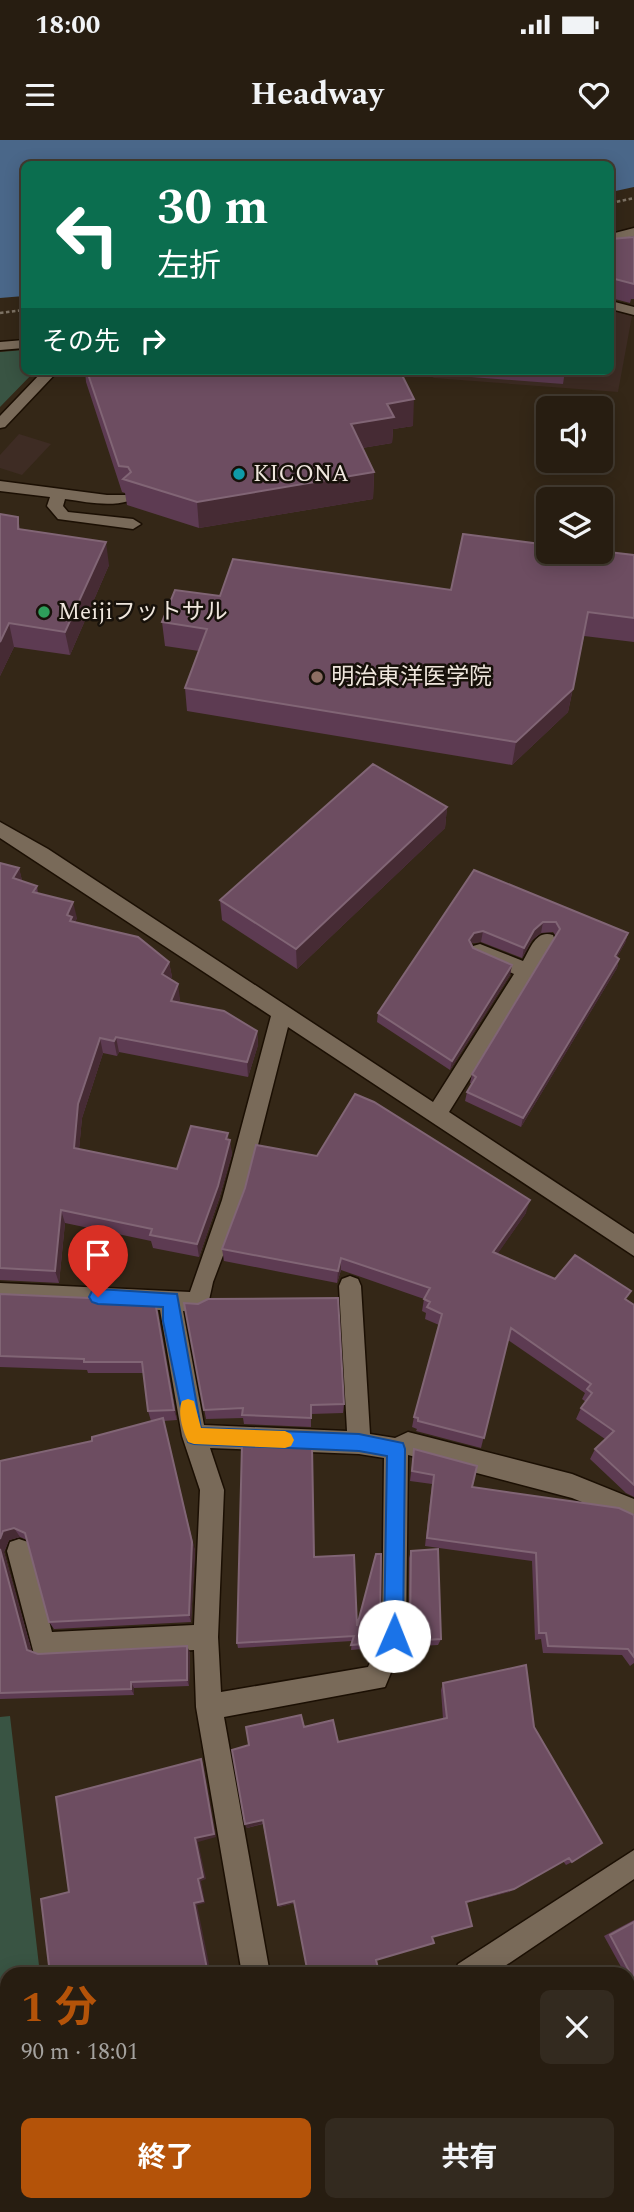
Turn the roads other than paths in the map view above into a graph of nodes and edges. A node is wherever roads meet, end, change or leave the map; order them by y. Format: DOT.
graph roads {
  1 [pos="634,232"];
  2 [pos="614,237"];
  3 [pos="614,306"];
  4 [pos="634,311"];
  5 [pos="21,344"];
  6 [pos="0,346"];
  7 [pos="47,375"];
  8 [pos="0,424"];
  9 [pos="0,486"];
  10 [pos="59,494"];
  11 [pos="124,498"];
  12 [pos="133,524"];
  13 [pos="0,829"];
  14 [pos="546,940"];
  15 [pos="480,951"];
  16 [pos="527,971"];
  17 [pos="282,1013"];
  18 [pos="436,1115"];
  19 [pos="634,1246"];
  20 [pos="350,1286"];
  21 [pos="0,1293"];
  22 [pos="171,1299"];
  23 [pos="194,1436"];
  24 [pos="359,1443"];
  25 [pos="396,1449"];
  26 [pos="634,1511"];
  27 [pos="19,1551"];
  28 [pos="206,1637"];
  29 [pos="209,1707"];
  30 [pos="634,1863"];
  31 [pos="255,1967"];
  32 [pos="478,1967"];
  1 -- 2 [label="street"];
  3 -- 4 [label="street"];
  5 -- 6 [label="street"];
  7 -- 8 [label="street"];
  9 -- 10 [label="street"];
  10 -- 11 [label="street"];
  10 -- 12 [label="street"];
  13 -- 17 [label="street"];
  14 -- 16 [label="street"];
  15 -- 16 [label="street"];
  16 -- 18 [label="street"];
  17 -- 18 [label="street"];
  17 -- 22 [label="street"];
  18 -- 19 [label="street"];
  20 -- 24 [label="street"];
  21 -- 22 [label="street"];
  22 -- 23 [label="street"];
  23 -- 24 [label="street"];
  23 -- 28 [label="street"];
  24 -- 25 [label="street"];
  25 -- 26 [label="street"];
  25 -- 29 [label="street"];
  27 -- 28 [label="street"];
  28 -- 29 [label="street"];
  29 -- 31 [label="street"];
  30 -- 32 [label="street"];
}
